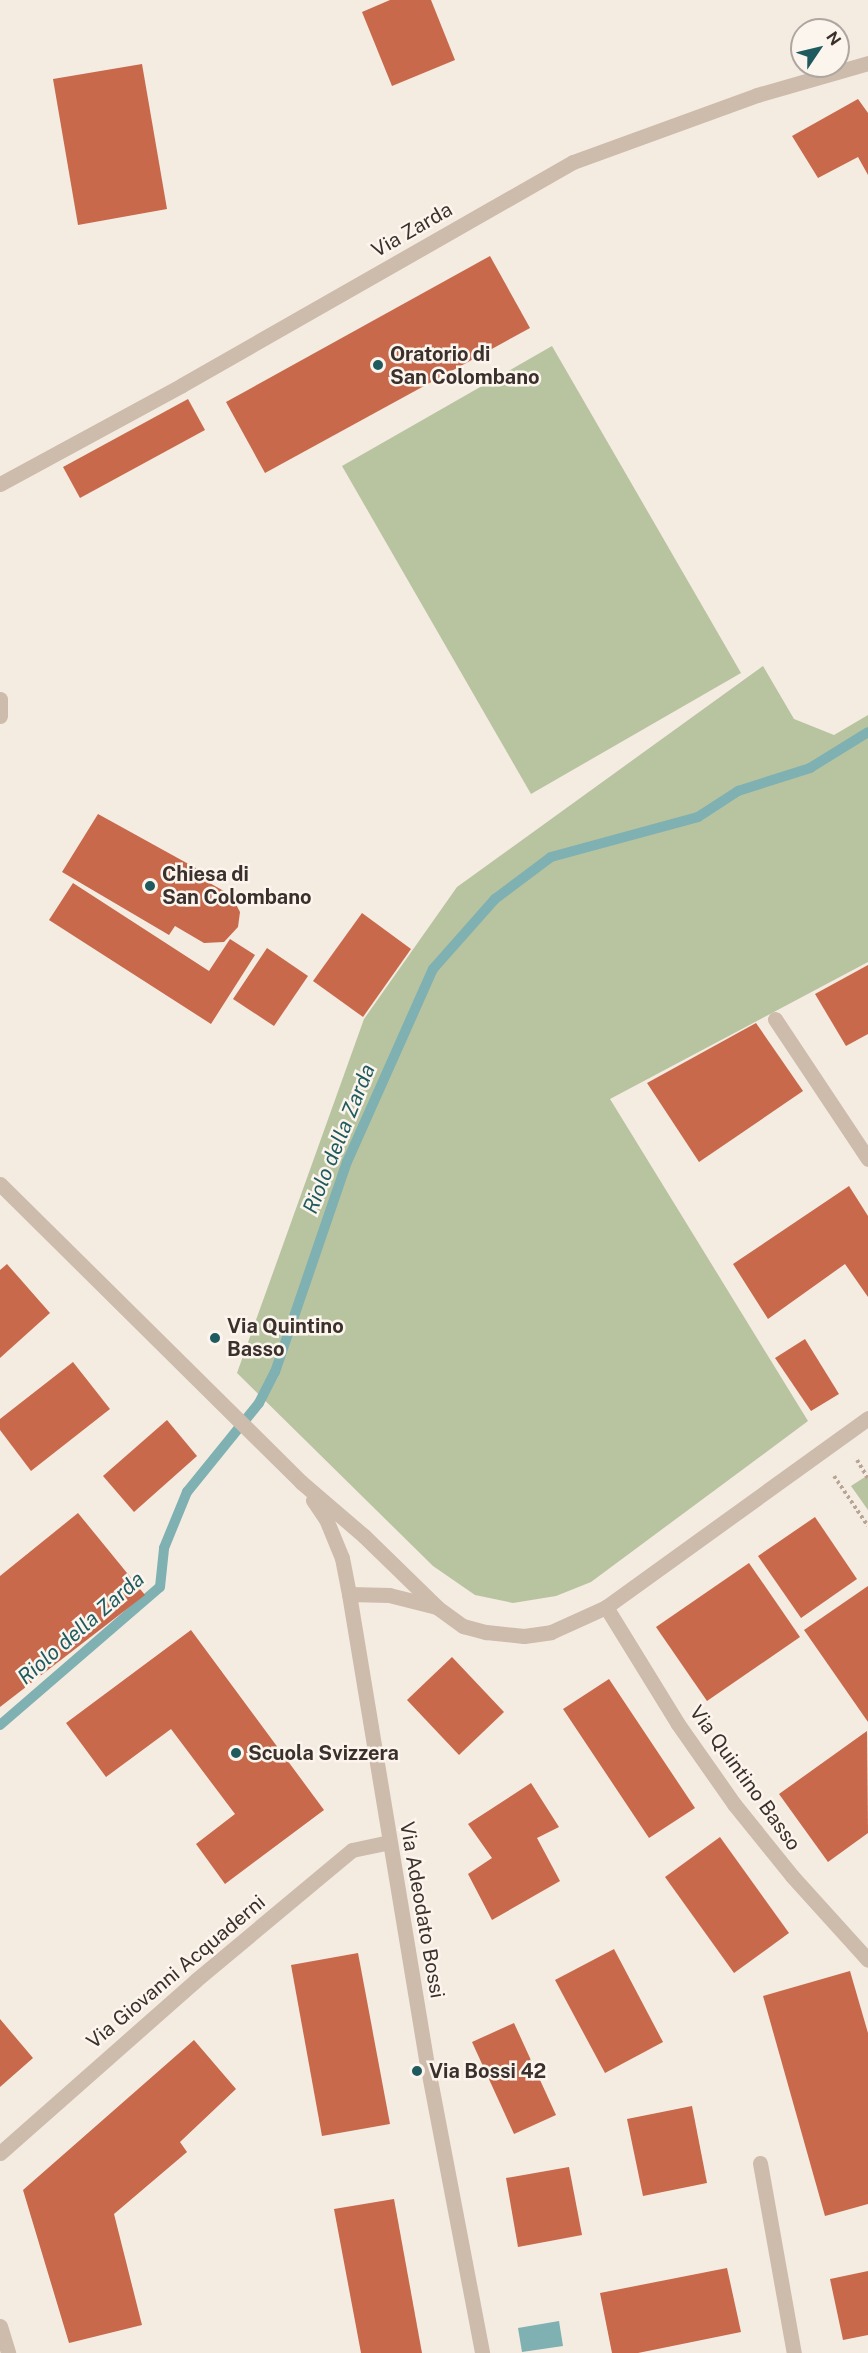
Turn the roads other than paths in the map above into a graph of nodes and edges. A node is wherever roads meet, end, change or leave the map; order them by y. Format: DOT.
graph roads {
  1 [pos="868,63"];
  2 [pos="0,484"];
  3 [pos="0,699"];
  4 [pos="0,716"];
  5 [pos="775,1019"];
  6 [pos="868,1159"];
  7 [pos="0,1184"];
  8 [pos="868,1418"];
  9 [pos="301,1482"];
  10 [pos="349,1594"];
  11 [pos="606,1607"];
  12 [pos="438,1608"];
  13 [pos="390,1842"];
  14 [pos="868,1960"];
  15 [pos="0,2153"];
  16 [pos="759,2163"];
  17 [pos="0,2326"];
  18 [pos="8,2353"];
  19 [pos="482,2353"];
  20 [pos="794,2353"];
  1 -- 2 [label="street, Via Zarda"];
  3 -- 4 [label="street"];
  5 -- 6 [label="street"];
  7 -- 9 [label="street"];
  8 -- 11 [label="street"];
  9 -- 10 [label="street, Via Adeodato Bossi"];
  9 -- 12 [label="street"];
  10 -- 12 [label="street"];
  10 -- 13 [label="street, Via Adeodato Bossi"];
  11 -- 12 [label="street"];
  11 -- 14 [label="street, Via Quintino Basso"];
  13 -- 15 [label="street, Via Giovanni Acquaderni"];
  13 -- 19 [label="street, Via Adeodato Bossi"];
  16 -- 20 [label="street"];
  17 -- 18 [label="street"];
}
